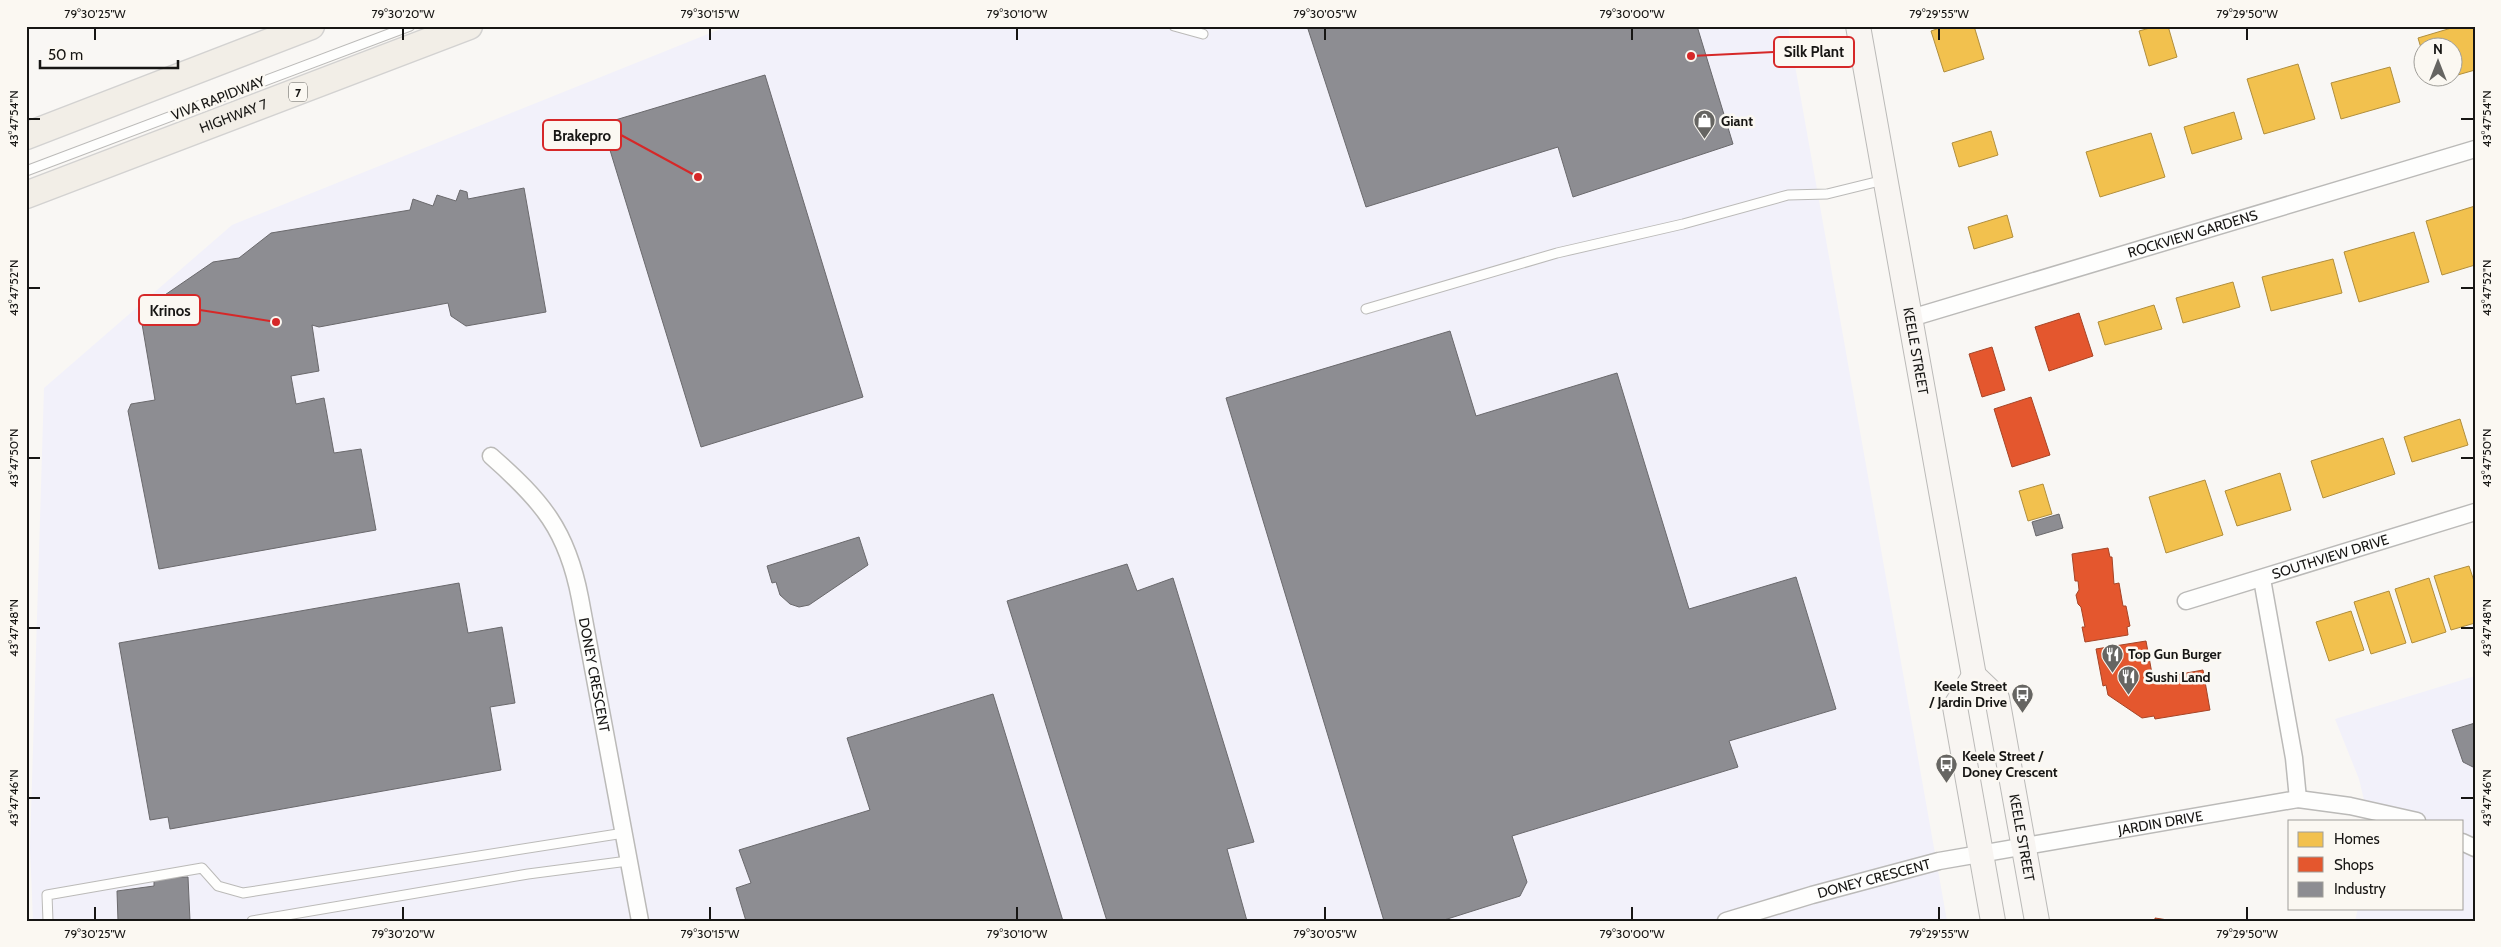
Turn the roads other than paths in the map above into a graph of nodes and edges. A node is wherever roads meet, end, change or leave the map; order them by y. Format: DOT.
graph roads {
  1 [pos="310,26"];
  2 [pos="410,26"];
  3 [pos="469,26"];
  4 [pos="1174,26"];
  5 [pos="1858,26"];
  6 [pos="1203,34"];
  7 [pos="26,136"];
  8 [pos="126,145"];
  9 [pos="2475,150"];
  10 [pos="26,171"];
  11 [pos="1886,180"];
  12 [pos="26,195"];
  13 [pos="1366,308"];
  14 [pos="1911,318"];
  15 [pos="491,456"];
  16 [pos="2475,512"];
  17 [pos="2262,579"];
  18 [pos="2186,601"];
  19 [pos="1974,676"];
  20 [pos="2298,799"];
  21 [pos="2412,820"];
  22 [pos="624,833"];
  23 [pos="2024,847"];
  24 [pos="1980,853"];
  25 [pos="628,862"];
  26 [pos="48,921"];
  27 [pos="252,921"];
  28 [pos="640,921"];
  29 [pos="1726,921"];
  30 [pos="1992,921"];
  31 [pos="2036,921"];
  1 -- 7 [label="main road"];
  2 -- 8 [label="lane, VIVA RAPIDWAY"];
  3 -- 8 [label="main road, HIGHWAY 7 / 7"];
  4 -- 6 [label="lane"];
  5 -- 11 [label="main road, KEELE STREET"];
  8 -- 10 [label="lane, VIVA RAPIDWAY"];
  8 -- 12 [label="main road, HIGHWAY 7 / 7"];
  9 -- 14 [label="street, ROCKVIEW GARDENS"];
  11 -- 13 [label="lane"];
  11 -- 14 [label="main road, KEELE STREET"];
  14 -- 19 [label="main road, KEELE STREET"];
  15 -- 22 [label="street, DONEY CRESCENT"];
  16 -- 17 [label="street, SOUTHVIEW DRIVE"];
  17 -- 18 [label="street, SOUTHVIEW DRIVE"];
  17 -- 20 [label="street"];
  19 -- 23 [label="main road, KEELE STREET"];
  19 -- 24 [label="main road"];
  20 -- 21 [label="street, JARDIN DRIVE"];
  20 -- 23 [label="street, JARDIN DRIVE"];
  22 -- 25 [label="street, DONEY CRESCENT"];
  22 -- 26 [label="lane"];
  23 -- 24 [label="street, DONEY CRESCENT"];
  23 -- 31 [label="main road, KEELE STREET"];
  24 -- 29 [label="street, DONEY CRESCENT"];
  24 -- 30 [label="main road"];
  25 -- 27 [label="lane"];
  25 -- 28 [label="street, DONEY CRESCENT"];
}
